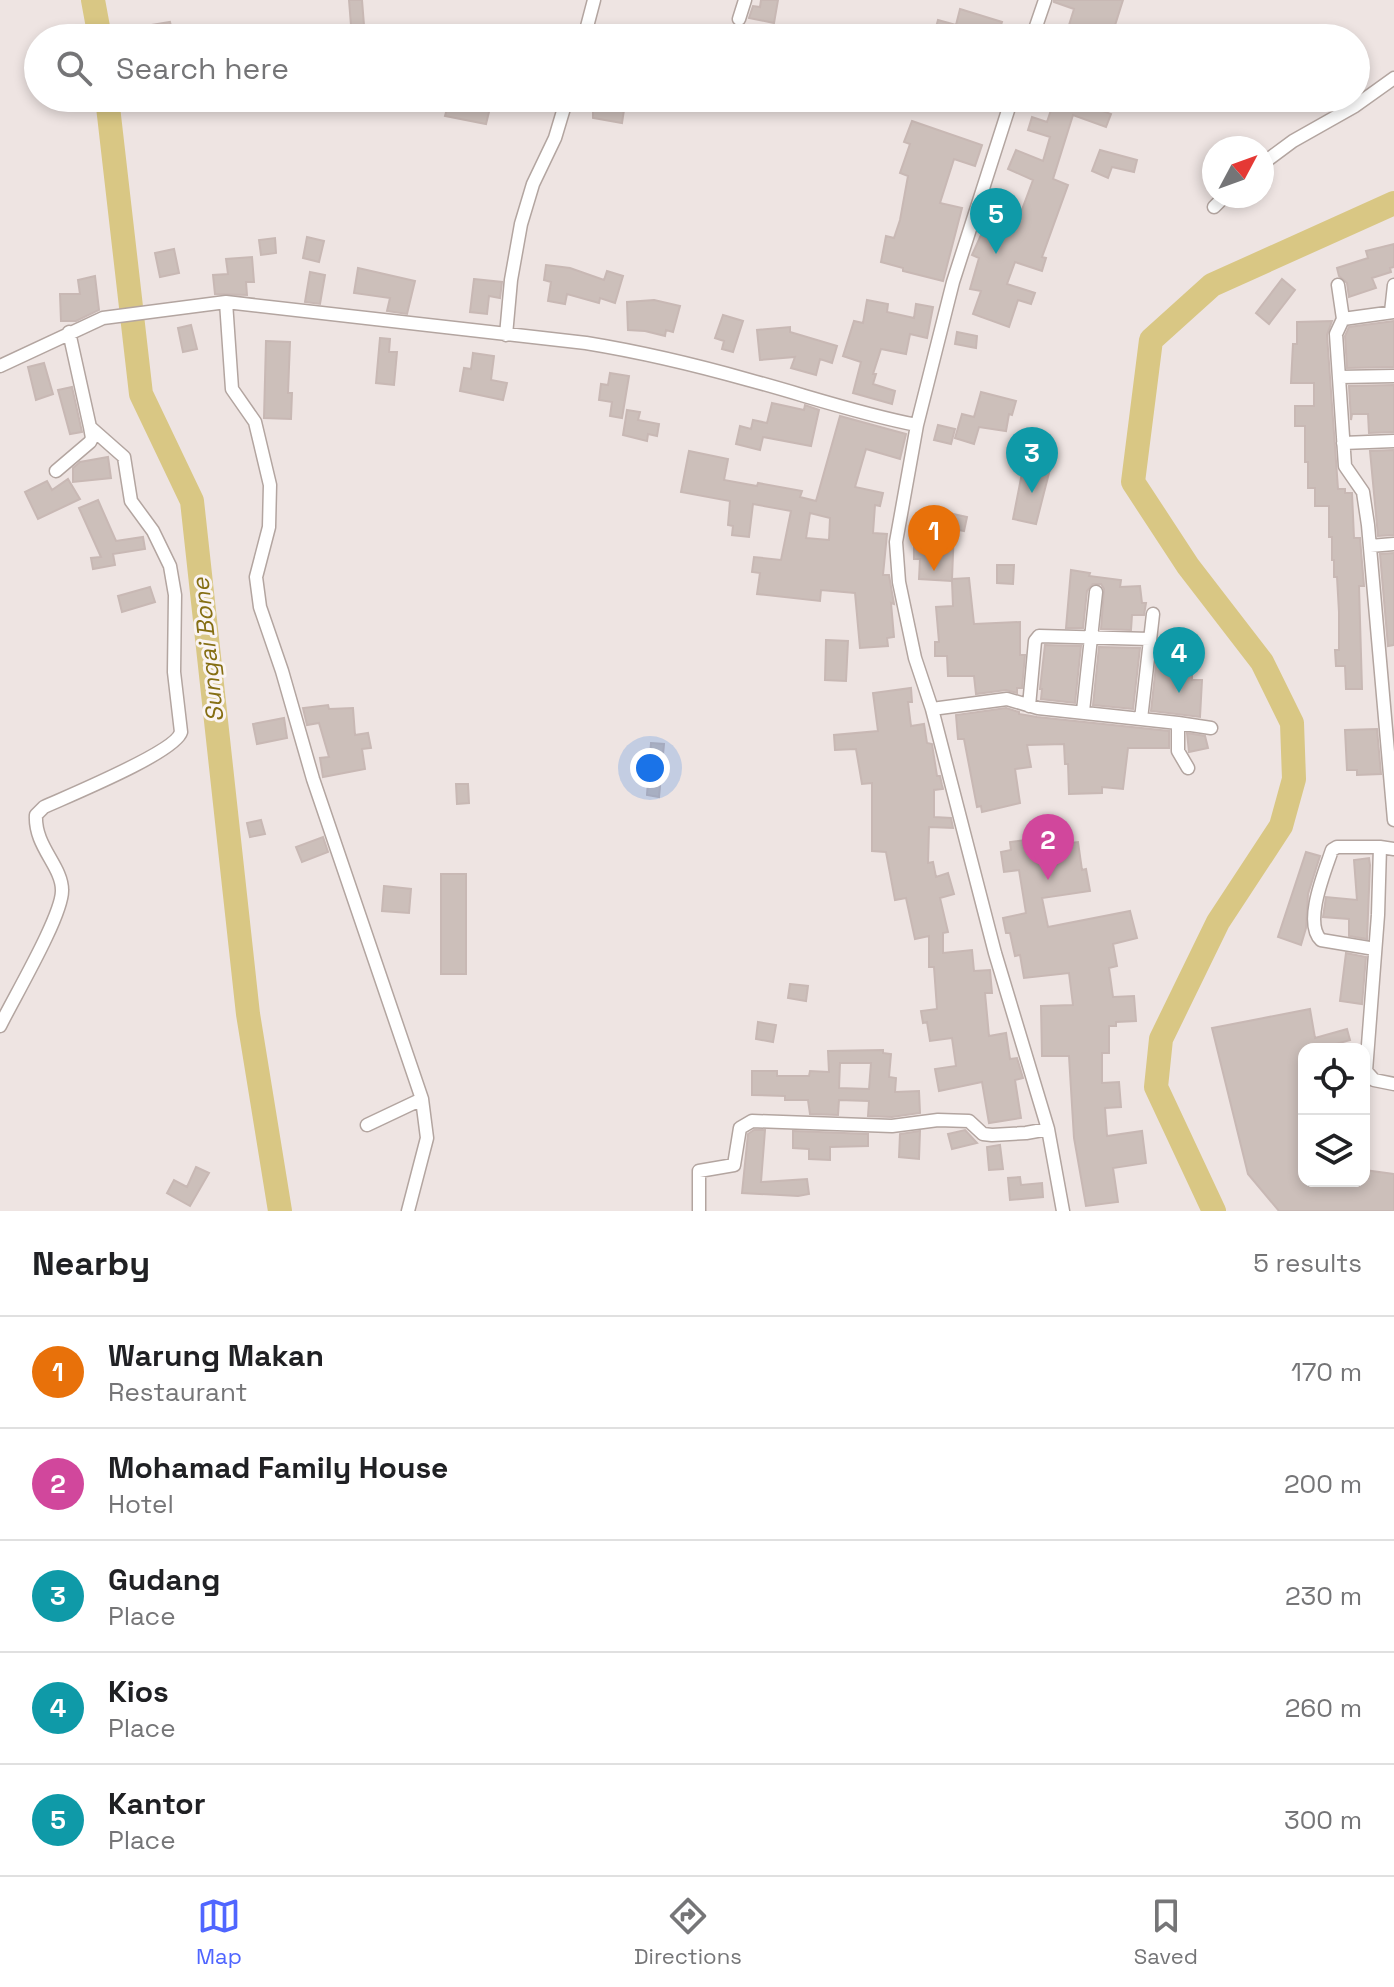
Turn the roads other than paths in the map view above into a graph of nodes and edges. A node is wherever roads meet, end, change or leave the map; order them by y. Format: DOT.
graph roads {
  1 [pos="594,0"];
  2 [pos="745,0"];
  3 [pos="1045,0"];
  4 [pos="739,19"];
  5 [pos="588,24"];
  6 [pos="1037,24"];
  7 [pos="1394,78"];
  8 [pos="1370,95"];
  9 [pos="563,112"];
  10 [pos="1008,112"];
  11 [pos="1344,112"];
  12 [pos="1274,155"];
  13 [pos="1338,285"];
  14 [pos="1394,285"];
  15 [pos="226,302"];
  16 [pos="1392,312"];
  17 [pos="1343,319"];
  18 [pos="69,332"];
  19 [pos="506,335"];
  20 [pos="0,366"];
  21 [pos="1394,376"];
  22 [pos="1340,377"];
  23 [pos="917,425"];
  24 [pos="90,427"];
  25 [pos="1394,441"];
  26 [pos="1343,443"];
  27 [pos="56,471"];
  28 [pos="1394,544"];
  29 [pos="1370,546"];
  30 [pos="1096,592"];
  31 [pos="1153,614"];
  32 [pos="1093,637"];
  33 [pos="1150,639"];
  34 [pos="1029,706"];
  35 [pos="932,709"];
  36 [pos="1083,711"];
  37 [pos="1141,719"];
  38 [pos="1178,723"];
  39 [pos="1211,728"];
  40 [pos="1188,768"];
  41 [pos="1392,784"];
  42 [pos="1394,820"];
  43 [pos="1380,847"];
  44 [pos="1394,849"];
  45 [pos="1375,949"];
  46 [pos="0,1026"];
  47 [pos="1394,1084"];
  48 [pos="422,1099"];
  49 [pos="367,1125"];
  50 [pos="1048,1129"];
  51 [pos="408,1211"];
  52 [pos="699,1211"];
  53 [pos="1063,1211"];
  1 -- 5 [label="street"];
  2 -- 4 [label="street"];
  3 -- 6 [label="street"];
  7 -- 8 [label="street"];
  9 -- 19 [label="street"];
  10 -- 23 [label="street"];
  11 -- 12 [label="street"];
  13 -- 17 [label="street"];
  14 -- 16 [label="street"];
  15 -- 18 [label="street"];
  15 -- 19 [label="street"];
  15 -- 48 [label="street"];
  16 -- 17 [label="street"];
  17 -- 22 [label="street"];
  18 -- 20 [label="street"];
  18 -- 24 [label="street"];
  19 -- 23 [label="street"];
  21 -- 22 [label="street"];
  22 -- 26 [label="street"];
  23 -- 35 [label="street"];
  24 -- 27 [label="street"];
  24 -- 46 [label="street"];
  25 -- 26 [label="street"];
  26 -- 29 [label="street"];
  28 -- 29 [label="street"];
  29 -- 41 [label="street"];
  30 -- 32 [label="street"];
  31 -- 33 [label="street"];
  32 -- 33 [label="street"];
  32 -- 34 [label="street"];
  32 -- 36 [label="street"];
  33 -- 37 [label="street"];
  34 -- 35 [label="street"];
  34 -- 36 [label="street"];
  35 -- 50 [label="street"];
  36 -- 37 [label="street"];
  37 -- 38 [label="street"];
  38 -- 39 [label="street"];
  38 -- 40 [label="street"];
  41 -- 42 [label="street"];
  43 -- 44 [label="street"];
  43 -- 45 [label="street"];
  43 -- 45 [label="street"];
  45 -- 47 [label="street"];
  48 -- 49 [label="street"];
  48 -- 51 [label="street"];
  50 -- 52 [label="street"];
  50 -- 53 [label="street"];
}
